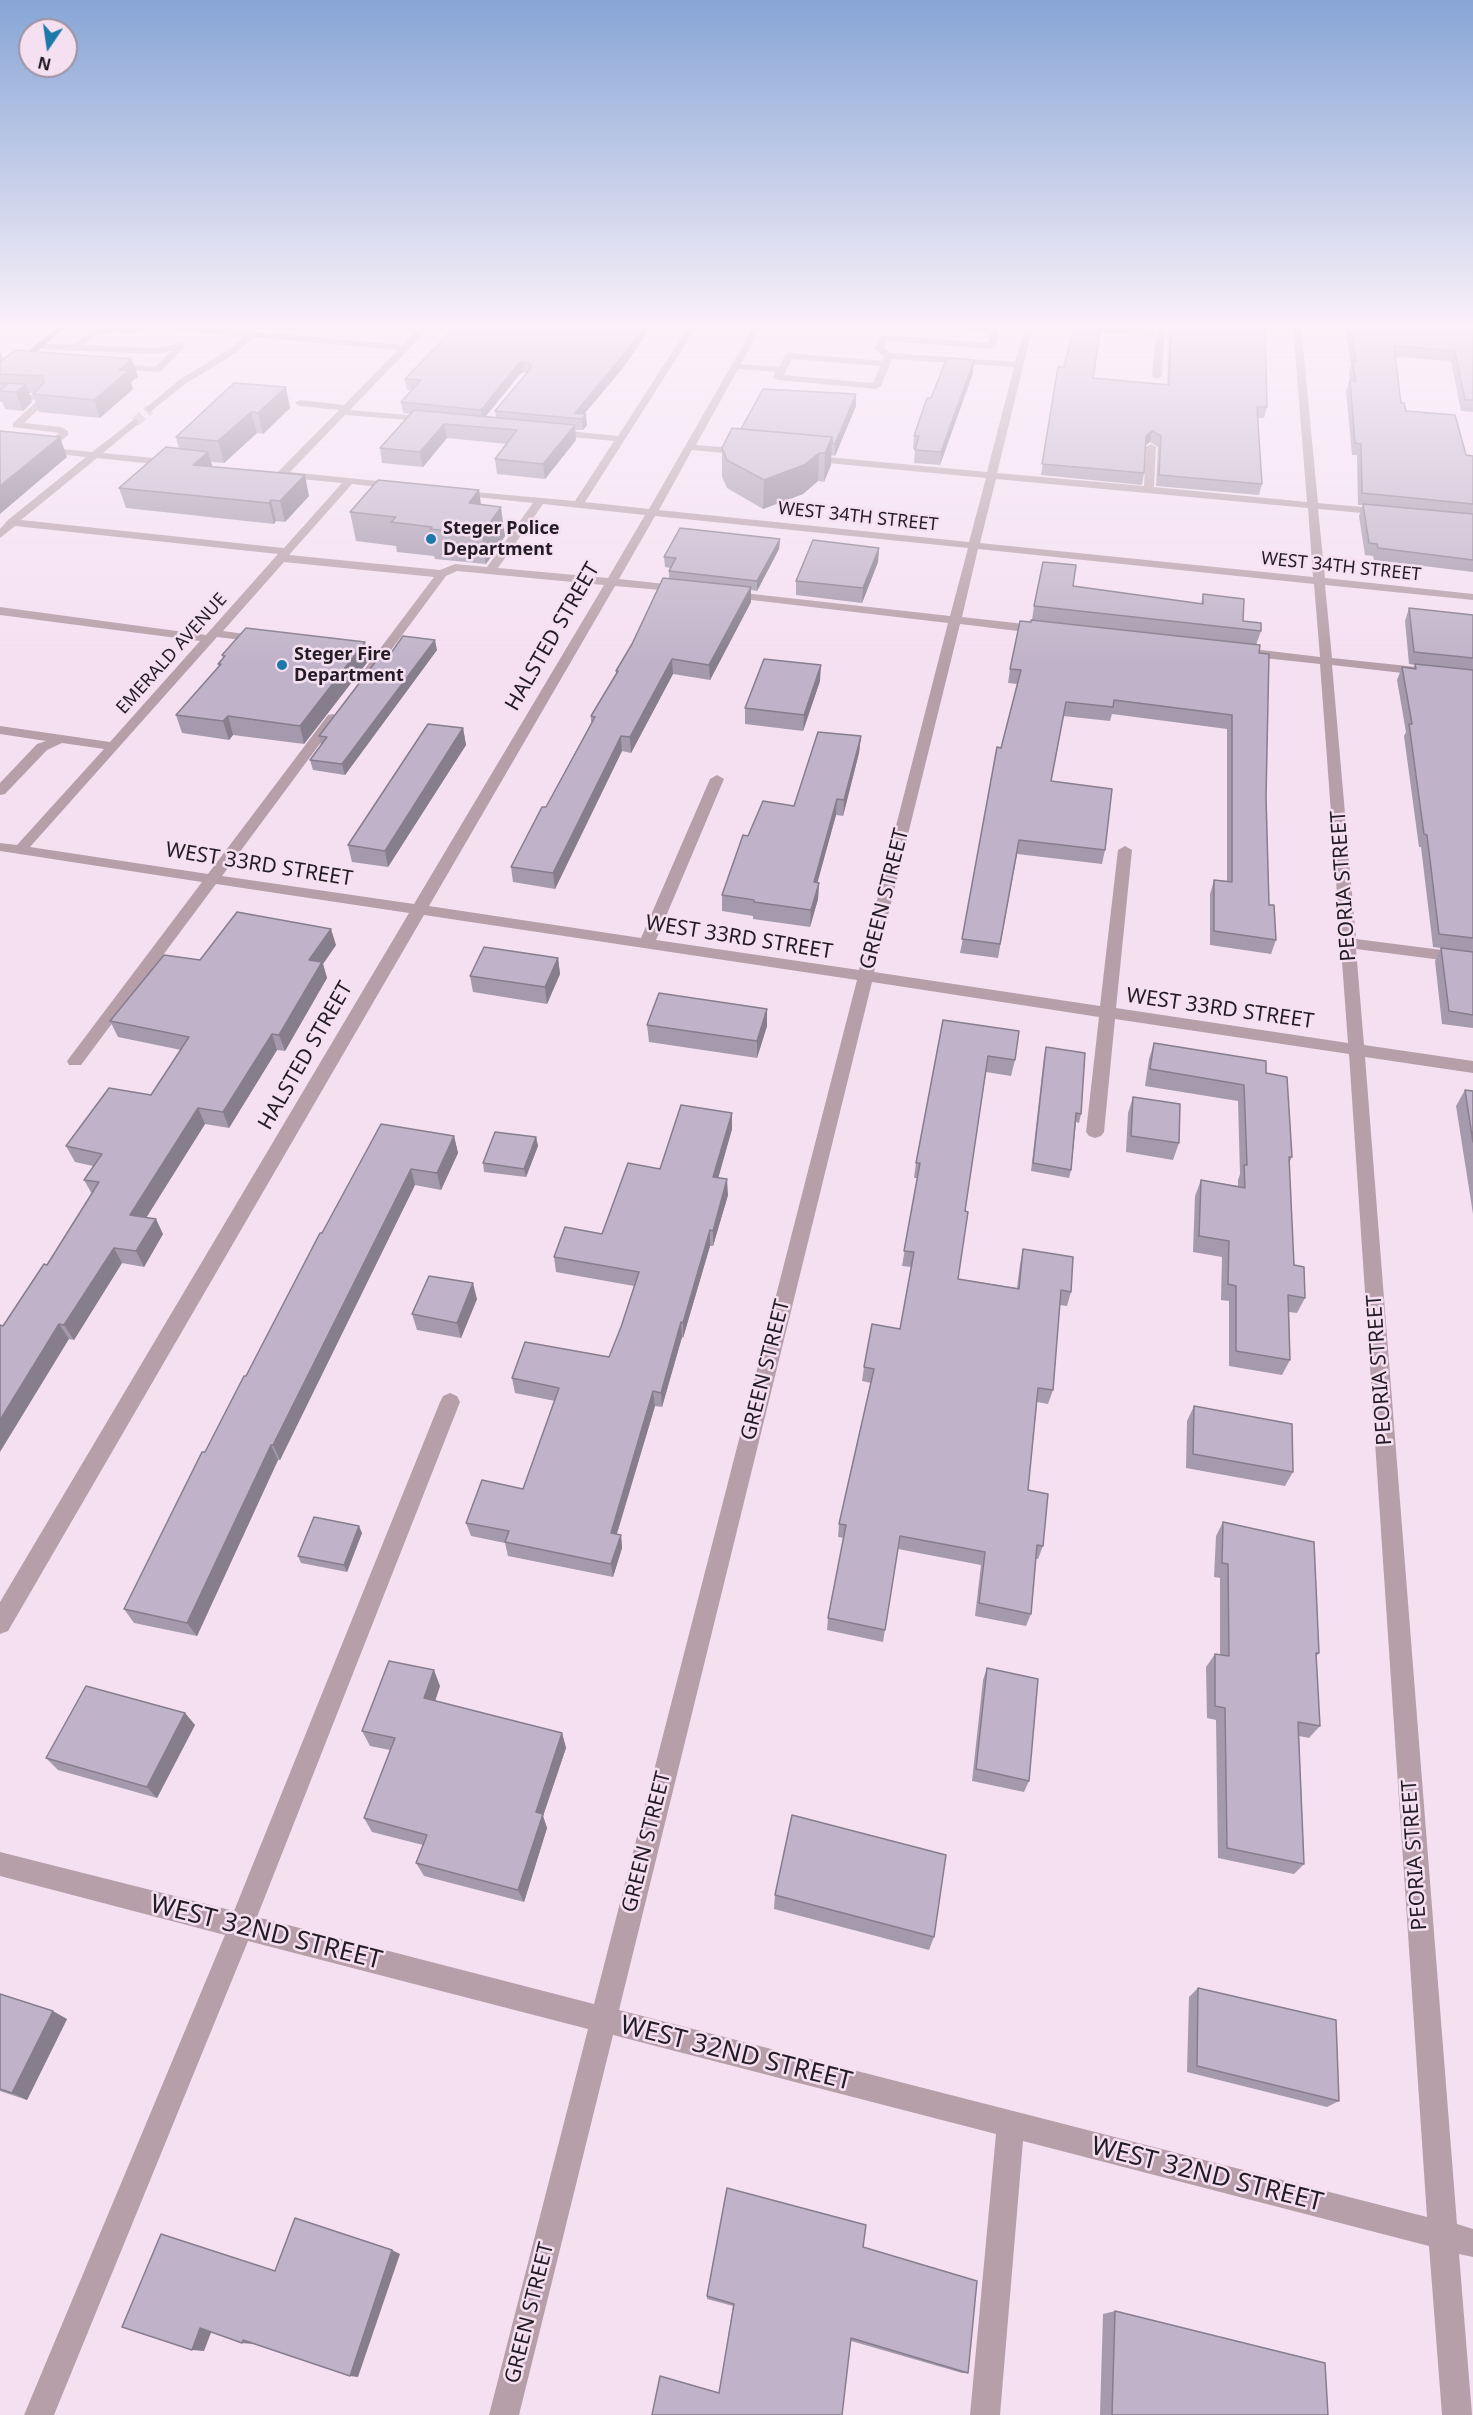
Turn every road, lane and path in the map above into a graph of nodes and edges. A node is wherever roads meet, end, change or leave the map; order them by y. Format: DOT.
graph roads {
  1 [pos="58,439"];
  2 [pos="116,439"];
  3 [pos="314,439"];
  4 [pos="620,439"];
  5 [pos="694,439"];
  6 [pos="1002,439"];
  7 [pos="1308,439"];
  8 [pos="0,445"];
  9 [pos="689,447"];
  10 [pos="1151,447"];
  11 [pos="44,450"];
  12 [pos="757,453"];
  13 [pos="96,455"];
  14 [pos="792,457"];
  15 [pos="189,465"];
  16 [pos="993,476"];
  17 [pos="350,481"];
  18 [pos="404,487"];
  19 [pos="1149,490"];
  20 [pos="450,492"];
  21 [pos="540,501"];
  22 [pos="578,505"];
  23 [pos="1314,506"];
  24 [pos="652,513"];
  25 [pos="1393,513"];
  26 [pos="12,522"];
  27 [pos="0,535"];
  28 [pos="975,546"];
  29 [pos="285,555"];
  30 [pos="491,569"];
  31 [pos="442,574"];
  32 [pos="612,581"];
  33 [pos="1321,582"];
  34 [pos="694,590"];
  35 [pos="718,593"];
  36 [pos="1473,597"];
  37 [pos="0,612"];
  38 [pos="956,620"];
  39 [pos="1060,632"];
  40 [pos="212,636"];
  41 [pos="280,642"];
  42 [pos="1234,651"];
  43 [pos="1327,661"];
  44 [pos="1473,677"];
  45 [pos="360,683"];
  46 [pos="339,711"];
  47 [pos="0,730"];
  48 [pos="61,739"];
  49 [pos="114,746"];
  50 [pos="717,779"];
  51 [pos="0,791"];
  52 [pos="0,847"];
  53 [pos="20,850"];
  54 [pos="1125,850"];
  55 [pos="212,879"];
  56 [pos="418,910"];
  57 [pos="1349,943"];
  58 [pos="646,945"];
  59 [pos="1473,958"];
  60 [pos="865,978"];
  61 [pos="1107,1013"];
  62 [pos="1357,1050"];
  63 [pos="75,1061"];
  64 [pos="1473,1067"];
  65 [pos="1095,1132"];
  66 [pos="450,1402"];
  67 [pos="0,1623"];
  68 [pos="0,1864"];
  69 [pos="241,1926"];
  70 [pos="602,2019"];
  71 [pos="1011,2124"];
  72 [pos="1443,2235"];
  73 [pos="1473,2243"];
  74 [pos="39,2415"];
  75 [pos="504,2415"];
  76 [pos="985,2415"];
  77 [pos="1457,2415"];
  1 -- 11 [label="street"];
  2 -- 13 [label="street"];
  3 -- 17 [label="street"];
  4 -- 22 [label="street"];
  5 -- 9 [label="street, HALSTED STREET"];
  6 -- 16 [label="street, GREEN STREET"];
  7 -- 23 [label="street, PEORIA STREET"];
  8 -- 11 [label="street"];
  9 -- 12 [label="street"];
  9 -- 24 [label="street, HALSTED STREET"];
  10 -- 19 [label="street"];
  11 -- 13 [label="street"];
  13 -- 15 [label="street"];
  13 -- 26 [label="street"];
  14 -- 16 [label="street"];
  16 -- 19 [label="street"];
  16 -- 28 [label="street, GREEN STREET"];
  17 -- 18 [label="street"];
  17 -- 29 [label="street, EMERALD AVENUE"];
  19 -- 23 [label="street"];
  20 -- 21 [label="street, WEST 34TH STREET"];
  21 -- 22 [label="street, WEST 34TH STREET"];
  21 -- 30 [label="street"];
  22 -- 24 [label="street, WEST 34TH STREET"];
  23 -- 25 [label="street"];
  23 -- 33 [label="street, PEORIA STREET"];
  24 -- 28 [label="street, WEST 34TH STREET"];
  24 -- 32 [label="street, HALSTED STREET"];
  26 -- 27 [label="street"];
  26 -- 29 [label="street"];
  28 -- 33 [label="street, WEST 34TH STREET"];
  28 -- 38 [label="street, GREEN STREET"];
  29 -- 31 [label="street"];
  29 -- 40 [label="street, EMERALD AVENUE"];
  30 -- 31 [label="street"];
  30 -- 32 [label="street"];
  31 -- 45 [label="street"];
  32 -- 34 [label="street"];
  32 -- 56 [label="street, HALSTED STREET"];
  33 -- 36 [label="street, WEST 34TH STREET"];
  33 -- 43 [label="street, PEORIA STREET"];
  35 -- 38 [label="street"];
  37 -- 40 [label="street"];
  38 -- 39 [label="street"];
  38 -- 60 [label="street, GREEN STREET"];
  40 -- 41 [label="street"];
  40 -- 49 [label="street, EMERALD AVENUE"];
  42 -- 43 [label="street"];
  43 -- 44 [label="street"];
  43 -- 57 [label="street, PEORIA STREET"];
  46 -- 55 [label="street"];
  47 -- 48 [label="street"];
  48 -- 49 [label="street"];
  48 -- 51 [label="street"];
  49 -- 53 [label="street, EMERALD AVENUE"];
  50 -- 58 [label="street"];
  52 -- 53 [label="street, WEST 33RD STREET"];
  53 -- 55 [label="street, WEST 33RD STREET"];
  54 -- 61 [label="street"];
  55 -- 56 [label="street, WEST 33RD STREET"];
  55 -- 63 [label="street"];
  56 -- 58 [label="street, WEST 33RD STREET"];
  56 -- 67 [label="street, HALSTED STREET"];
  57 -- 59 [label="street"];
  57 -- 62 [label="street, PEORIA STREET"];
  58 -- 60 [label="street, WEST 33RD STREET"];
  60 -- 61 [label="street, WEST 33RD STREET"];
  60 -- 70 [label="street, GREEN STREET"];
  61 -- 62 [label="street, WEST 33RD STREET"];
  61 -- 65 [label="street"];
  62 -- 64 [label="street, WEST 33RD STREET"];
  62 -- 72 [label="street, PEORIA STREET"];
  66 -- 69 [label="street"];
  68 -- 69 [label="street, WEST 32ND STREET"];
  69 -- 70 [label="street, WEST 32ND STREET"];
  69 -- 74 [label="street"];
  70 -- 71 [label="street, WEST 32ND STREET"];
  70 -- 75 [label="street, GREEN STREET"];
  71 -- 72 [label="street, WEST 32ND STREET"];
  71 -- 76 [label="street"];
  72 -- 73 [label="street, WEST 32ND STREET"];
  72 -- 77 [label="street, PEORIA STREET"];
}
